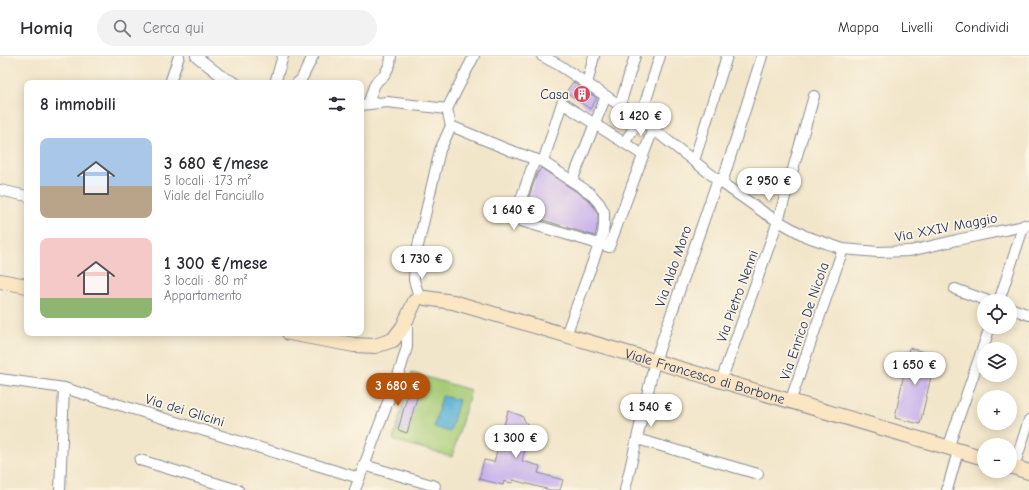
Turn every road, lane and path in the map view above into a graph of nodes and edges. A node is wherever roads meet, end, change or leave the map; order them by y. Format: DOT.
graph roads {
  1 [pos="179,56"];
  2 [pos="196,56"];
  3 [pos="283,56"];
  4 [pos="313,56"];
  5 [pos="391,56"];
  6 [pos="474,56"];
  7 [pos="542,56"];
  8 [pos="594,56"];
  9 [pos="635,56"];
  10 [pos="660,56"];
  11 [pos="727,56"];
  12 [pos="762,56"];
  13 [pos="171,80"];
  14 [pos="230,80"];
  15 [pos="276,80"];
  16 [pos="301,80"];
  17 [pos="587,84"];
  18 [pos="606,96"];
  19 [pos="814,96"];
  20 [pos="365,105"];
  21 [pos="620,105"];
  22 [pos="447,109"];
  23 [pos="640,119"];
  24 [pos="595,124"];
  25 [pos="451,126"];
  26 [pos="653,129"];
  27 [pos="624,143"];
  28 [pos="643,156"];
  29 [pos="539,160"];
  30 [pos="694,161"];
  31 [pos="572,180"];
  32 [pos="720,181"];
  33 [pos="0,190"];
  34 [pos="24,195"];
  35 [pos="778,221"];
  36 [pos="1026,225"];
  37 [pos="599,244"];
  38 [pos="843,249"];
  39 [pos="0,281"];
  40 [pos="24,285"];
  41 [pos="955,290"];
  42 [pos="1001,294"];
  43 [pos="419,297"];
  44 [pos="977,297"];
  45 [pos="1017,311"];
  46 [pos="1029,315"];
  47 [pos="407,318"];
  48 [pos="988,334"];
  49 [pos="566,335"];
  50 [pos="305,336"];
  51 [pos="655,361"];
  52 [pos="0,379"];
  53 [pos="721,381"];
  54 [pos="64,388"];
  55 [pos="790,402"];
  56 [pos="1029,420"];
  57 [pos="637,439"];
  58 [pos="953,449"];
  59 [pos="1017,453"];
  60 [pos="977,456"];
  61 [pos="140,460"];
  62 [pos="364,466"];
  63 [pos="1017,468"];
  64 [pos="1029,472"];
  65 [pos="758,474"];
  66 [pos="359,478"];
  67 [pos="435,486"];
  68 [pos="60,490"];
  69 [pos="238,490"];
  70 [pos="355,490"];
  71 [pos="625,490"];
  72 [pos="947,490"];
  1 -- 13 [label="street"];
  2 -- 14 [label="street"];
  3 -- 15 [label="street"];
  4 -- 16 [label="street"];
  5 -- 20 [label="street"];
  6 -- 22 [label="street"];
  7 -- 17 [label="street, Via XXIV Maggio"];
  8 -- 17 [label="street"];
  9 -- 21 [label="street"];
  10 -- 23 [label="street"];
  11 -- 30 [label="street"];
  12 -- 32 [label="street, Via Aldo Moro"];
  17 -- 18 [label="street, Via XXIV Maggio"];
  18 -- 21 [label="street, Via XXIV Maggio"];
  18 -- 24 [label="street"];
  19 -- 35 [label="street, Via Pietro Nenni"];
  20 -- 22 [label="street"];
  21 -- 23 [label="street, Via XXIV Maggio"];
  22 -- 25 [label="street"];
  23 -- 26 [label="street, Via XXIV Maggio"];
  23 -- 27 [label="street"];
  24 -- 27 [label="street"];
  24 -- 29 [label="street"];
  24 -- 31 [label="street"];
  25 -- 29 [label="street"];
  25 -- 43 [label="street"];
  26 -- 28 [label="street"];
  26 -- 30 [label="street, Via XXIV Maggio"];
  27 -- 28 [label="street"];
  28 -- 37 [label="street"];
  29 -- 31 [label="street"];
  29 -- 37 [label="street"];
  30 -- 32 [label="street, Via XXIV Maggio"];
  31 -- 37 [label="street"];
  32 -- 35 [label="street, Via XXIV Maggio"];
  32 -- 51 [label="street, Via Aldo Moro"];
  33 -- 34 [label="street"];
  35 -- 38 [label="street, Via XXIV Maggio"];
  35 -- 53 [label="street, Via Pietro Nenni"];
  36 -- 38 [label="street, Via XXIV Maggio"];
  36 -- 42 [label="street"];
  37 -- 49 [label="street"];
  38 -- 55 [label="street, Via Enrico De Nicola"];
  39 -- 40 [label="street"];
  41 -- 44 [label="street"];
  43 -- 47 [label="street"];
  43 -- 49 [label="street, Viale Francesco di Borbone"];
  45 -- 46 [label="street"];
  47 -- 50 [label="street"];
  47 -- 62 [label="street"];
  48 -- 58 [label="street"];
  49 -- 51 [label="street, Viale Francesco di Borbone"];
  51 -- 53 [label="street, Viale Francesco di Borbone"];
  51 -- 57 [label="street, Via Aldo Moro"];
  52 -- 54 [label="street, Via dei Glicini"];
  53 -- 55 [label="street, Viale Francesco di Borbone"];
  54 -- 66 [label="street, Via dei Glicini"];
  54 -- 68 [label="street"];
  55 -- 58 [label="street, Viale Francesco di Borbone"];
  56 -- 59 [label="street"];
  57 -- 65 [label="street"];
  57 -- 71 [label="street, Via Aldo Moro"];
  58 -- 60 [label="street, Viale Francesco di Borbone"];
  58 -- 72 [label="street"];
  61 -- 69 [label="street"];
  62 -- 66 [label="street"];
  62 -- 67 [label="street"];
  63 -- 64 [label="street"];
  66 -- 70 [label="street"];
}
